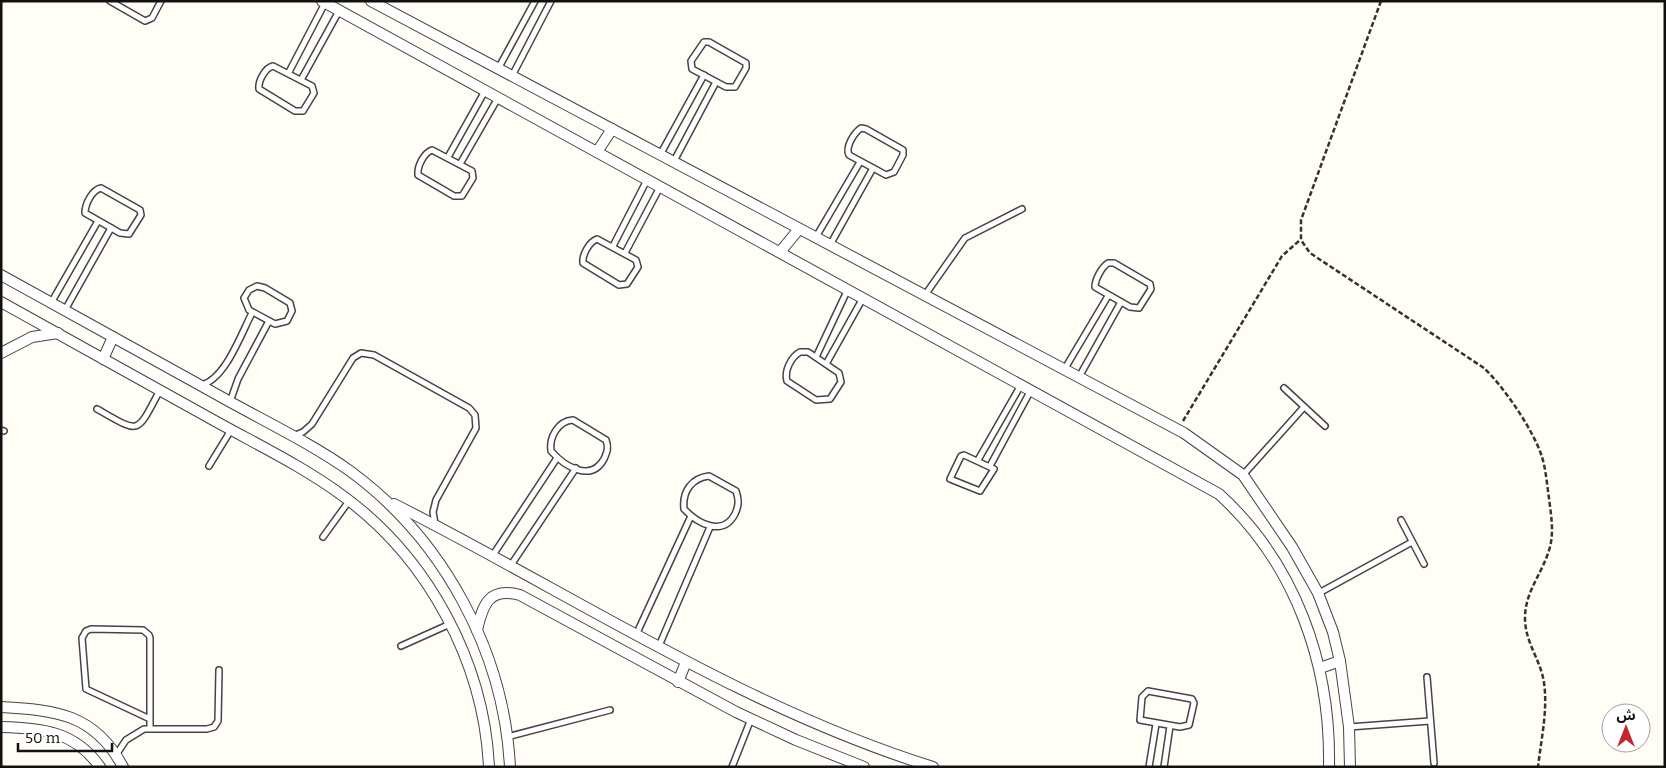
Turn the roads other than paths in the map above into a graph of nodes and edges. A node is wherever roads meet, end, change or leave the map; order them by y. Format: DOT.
graph roads {
  1 [pos="110,1"];
  2 [pos="161,1"];
  3 [pos="372,1"];
  4 [pos="535,1"];
  5 [pos="551,1"];
  6 [pos="324,2"];
  7 [pos="339,11"];
  8 [pos="498,68"];
  9 [pos="289,72"];
  10 [pos="704,75"];
  11 [pos="512,76"];
  12 [pos="301,80"];
  13 [pos="716,82"];
  14 [pos="486,91"];
  15 [pos="498,98"];
  16 [pos="612,129"];
  17 [pos="597,152"];
  18 [pos="660,155"];
  19 [pos="448,157"];
  20 [pos="673,162"];
  21 [pos="860,162"];
  22 [pos="460,164"];
  23 [pos="873,168"];
  24 [pos="647,180"];
  25 [pos="660,187"];
  26 [pos="1022,209"];
  27 [pos="98,221"];
  28 [pos="111,228"];
  29 [pos="800,229"];
  30 [pos="816,237"];
  31 [pos="830,245"];
  32 [pos="612,246"];
  33 [pos="780,252"];
  34 [pos="625,253"];
  35 [pos="1,275"];
  36 [pos="848,289"];
  37 [pos="925,295"];
  38 [pos="1108,296"];
  39 [pos="863,298"];
  40 [pos="1,302"];
  41 [pos="1121,302"];
  42 [pos="51,303"];
  43 [pos="65,310"];
  44 [pos="252,312"];
  45 [pos="268,322"];
  46 [pos="58,334"];
  47 [pos="113,337"];
  48 [pos="1,352"];
  49 [pos="816,357"];
  50 [pos="103,359"];
  51 [pos="826,364"];
  52 [pos="1064,370"];
  53 [pos="1079,377"];
  54 [pos="1021,384"];
  55 [pos="200,385"];
  56 [pos="1284,388"];
  57 [pos="160,390"];
  58 [pos="1030,390"];
  59 [pos="230,402"];
  60 [pos="1304,407"];
  61 [pos="97,409"];
  62 [pos="1325,426"];
  63 [pos="230,430"];
  64 [pos="291,437"];
  65 [pos="556,458"];
  66 [pos="978,460"];
  67 [pos="209,466"];
  68 [pos="990,466"];
  69 [pos="576,468"];
  70 [pos="1243,475"];
  71 [pos="385,499"];
  72 [pos="350,501"];
  73 [pos="691,516"];
  74 [pos="1401,520"];
  75 [pos="435,524"];
  76 [pos="710,527"];
  77 [pos="323,537"];
  78 [pos="1412,542"];
  79 [pos="493,555"];
  80 [pos="1424,564"];
  81 [pos="511,565"];
  82 [pos="1318,594"];
  83 [pos="450,623"];
  84 [pos="477,630"];
  85 [pos="636,635"];
  86 [pos="401,646"];
  87 [pos="659,646"];
  88 [pos="1340,661"];
  89 [pos="686,662"];
  90 [pos="1320,668"];
  91 [pos="219,670"];
  92 [pos="1427,677"];
  93 [pos="678,682"];
  94 [pos="1,708"];
  95 [pos="610,710"];
  96 [pos="150,719"];
  97 [pos="751,719"];
  98 [pos="1430,721"];
  99 [pos="1156,724"];
  100 [pos="1170,726"];
  101 [pos="1,727"];
  102 [pos="1349,727"];
  103 [pos="150,728"];
  104 [pos="507,737"];
  105 [pos="116,755"];
  106 [pos="1434,763"];
  107 [pos="100,767"];
  108 [pos="123,767"];
  109 [pos="489,767"];
  110 [pos="510,767"];
  111 [pos="732,767"];
  112 [pos="864,767"];
  113 [pos="933,767"];
  114 [pos="1149,767"];
  115 [pos="1164,767"];
  116 [pos="1329,767"];
  117 [pos="1350,767"];
  1 -- 2 [label="lane"];
  3 -- 8 [label="street"];
  4 -- 8 [label="lane"];
  5 -- 11 [label="lane"];
  6 -- 7 [label="street"];
  6 -- 9 [label="lane"];
  7 -- 12 [label="lane"];
  7 -- 14 [label="street"];
  8 -- 11 [label="street"];
  9 -- 12 [label="lane"];
  9 -- 12 [label="lane"];
  10 -- 13 [label="lane"];
  10 -- 13 [label="lane"];
  10 -- 18 [label="lane"];
  11 -- 16 [label="street"];
  13 -- 20 [label="lane"];
  14 -- 15 [label="street"];
  14 -- 19 [label="lane"];
  15 -- 17 [label="street"];
  15 -- 22 [label="lane"];
  16 -- 17 [label="street"];
  16 -- 18 [label="street"];
  17 -- 24 [label="street"];
  18 -- 20 [label="street"];
  19 -- 22 [label="lane"];
  19 -- 22 [label="lane"];
  20 -- 29 [label="street"];
  21 -- 23 [label="lane"];
  21 -- 23 [label="lane"];
  21 -- 30 [label="lane"];
  23 -- 31 [label="lane"];
  24 -- 25 [label="street"];
  24 -- 32 [label="lane"];
  25 -- 33 [label="street"];
  25 -- 34 [label="lane"];
  26 -- 37 [label="lane"];
  27 -- 28 [label="lane"];
  27 -- 28 [label="lane"];
  27 -- 42 [label="lane"];
  28 -- 43 [label="lane"];
  29 -- 30 [label="street"];
  29 -- 33 [label="street"];
  30 -- 31 [label="street"];
  31 -- 37 [label="street"];
  32 -- 34 [label="lane"];
  32 -- 34 [label="lane"];
  33 -- 36 [label="street"];
  35 -- 42 [label="street"];
  36 -- 39 [label="street"];
  36 -- 49 [label="lane"];
  37 -- 52 [label="street"];
  38 -- 41 [label="lane"];
  38 -- 41 [label="lane"];
  38 -- 52 [label="lane"];
  39 -- 51 [label="lane"];
  39 -- 54 [label="street"];
  40 -- 46 [label="street"];
  41 -- 53 [label="lane"];
  42 -- 43 [label="street"];
  43 -- 47 [label="street"];
  44 -- 45 [label="lane"];
  44 -- 45 [label="lane"];
  44 -- 55 [label="lane"];
  45 -- 59 [label="lane"];
  46 -- 48 [label="street"];
  46 -- 50 [label="street"];
  47 -- 50 [label="street"];
  47 -- 55 [label="street"];
  49 -- 51 [label="lane"];
  49 -- 51 [label="lane"];
  50 -- 57 [label="street"];
  52 -- 53 [label="street"];
  53 -- 70 [label="street"];
  54 -- 58 [label="street"];
  54 -- 66 [label="lane"];
  55 -- 59 [label="street"];
  56 -- 60 [label="lane"];
  57 -- 61 [label="lane"];
  57 -- 63 [label="street"];
  58 -- 68 [label="lane"];
  58 -- 90 [label="street"];
  59 -- 64 [label="street"];
  60 -- 62 [label="lane"];
  60 -- 70 [label="lane"];
  63 -- 67 [label="lane"];
  63 -- 72 [label="street"];
  64 -- 71 [label="street"];
  64 -- 75 [label="lane"];
  65 -- 69 [label="lane"];
  65 -- 69 [label="lane"];
  65 -- 79 [label="lane"];
  66 -- 68 [label="lane"];
  66 -- 68 [label="lane"];
  69 -- 81 [label="lane"];
  70 -- 82 [label="street"];
  71 -- 75 [label="street"];
  71 -- 84 [label="street"];
  72 -- 77 [label="lane"];
  72 -- 83 [label="street"];
  73 -- 76 [label="lane"];
  73 -- 76 [label="lane"];
  73 -- 85 [label="lane"];
  74 -- 78 [label="lane"];
  75 -- 79 [label="street"];
  76 -- 87 [label="lane"];
  78 -- 80 [label="lane"];
  78 -- 82 [label="lane"];
  79 -- 81 [label="street"];
  81 -- 85 [label="street"];
  82 -- 88 [label="street"];
  83 -- 86 [label="lane"];
  83 -- 109 [label="street"];
  84 -- 93 [label="street"];
  84 -- 104 [label="street"];
  85 -- 87 [label="street"];
  87 -- 89 [label="street"];
  88 -- 90 [label="street"];
  88 -- 102 [label="street"];
  89 -- 93 [label="street"];
  89 -- 113 [label="street"];
  90 -- 116 [label="street"];
  91 -- 103 [label="lane"];
  92 -- 98 [label="lane"];
  93 -- 97 [label="street"];
  94 -- 105 [label="street"];
  95 -- 104 [label="lane"];
  96 -- 96 [label="lane"];
  96 -- 103 [label="lane"];
  97 -- 111 [label="lane"];
  97 -- 112 [label="street"];
  98 -- 102 [label="lane"];
  98 -- 106 [label="lane"];
  99 -- 100 [label="lane"];
  99 -- 100 [label="lane"];
  99 -- 114 [label="lane"];
  100 -- 115 [label="lane"];
  101 -- 107 [label="street"];
  102 -- 117 [label="street"];
  103 -- 105 [label="lane"];
  104 -- 110 [label="street"];
  105 -- 108 [label="street"];
}
